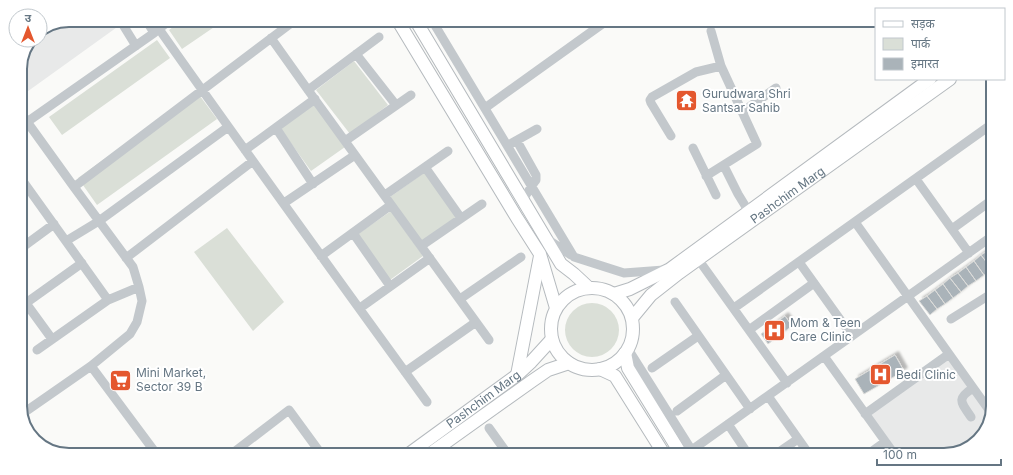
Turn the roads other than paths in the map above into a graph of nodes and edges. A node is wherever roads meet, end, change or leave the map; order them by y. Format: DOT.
graph roads {
  1 [pos="124,27"];
  2 [pos="152,27"];
  3 [pos="161,27"];
  4 [pos="286,27"];
  5 [pos="402,27"];
  6 [pos="419,27"];
  7 [pos="436,27"];
  8 [pos="598,27"];
  9 [pos="156,31"];
  10 [pos="711,31"];
  11 [pos="379,37"];
  12 [pos="271,38"];
  13 [pos="136,46"];
  14 [pos="356,54"];
  15 [pos="721,66"];
  16 [pos="929,80"];
  17 [pos="949,80"];
  18 [pos="776,88"];
  19 [pos="202,90"];
  20 [pos="308,90"];
  21 [pos="411,95"];
  22 [pos="315,99"];
  23 [pos="396,106"];
  24 [pos="485,108"];
  25 [pos="742,112"];
  26 [pos="27,122"];
  27 [pos="228,127"];
  28 [pos="276,128"];
  29 [pos="537,130"];
  30 [pos="986,132"];
  31 [pos="671,136"];
  32 [pos="345,141"];
  33 [pos="517,141"];
  34 [pos="507,146"];
  35 [pos="693,148"];
  36 [pos="245,150"];
  37 [pos="448,151"];
  38 [pos="355,155"];
  39 [pos="253,161"];
  40 [pos="724,166"];
  41 [pos="424,167"];
  42 [pos="706,176"];
  43 [pos="916,179"];
  44 [pos="313,184"];
  45 [pos="532,186"];
  46 [pos="74,187"];
  47 [pos="28,188"];
  48 [pos="384,195"];
  49 [pos="716,195"];
  50 [pos="523,199"];
  51 [pos="284,203"];
  52 [pos="482,204"];
  53 [pos="986,204"];
  54 [pos="391,205"];
  55 [pos="749,212"];
  56 [pos="461,218"];
  57 [pos="99,221"];
  58 [pos="855,222"];
  59 [pos="54,224"];
  60 [pos="952,229"];
  61 [pos="353,233"];
  62 [pos="546,239"];
  63 [pos="986,241"];
  64 [pos="66,242"];
  65 [pos="27,244"];
  66 [pos="421,246"];
  67 [pos="969,253"];
  68 [pos="540,254"];
  69 [pos="321,256"];
  70 [pos="521,257"];
  71 [pos="574,257"];
  72 [pos="126,258"];
  73 [pos="430,258"];
  74 [pos="799,262"];
  75 [pos="82,263"];
  76 [pos="703,266"];
  77 [pos="670,270"];
  78 [pos="814,283"];
  79 [pos="390,286"];
  80 [pos="139,287"];
  81 [pos="589,288"];
  82 [pos="614,294"];
  83 [pos="908,297"];
  84 [pos="986,297"];
  85 [pos="460,299"];
  86 [pos="108,300"];
  87 [pos="27,302"];
  88 [pos="674,302"];
  89 [pos="27,304"];
  90 [pos="360,308"];
  91 [pos="556,308"];
  92 [pos="734,308"];
  93 [pos="632,318"];
  94 [pos="951,319"];
  95 [pos="476,322"];
  96 [pos="749,330"];
  97 [pos="698,336"];
  98 [pos="852,336"];
  99 [pos="52,339"];
  100 [pos="552,339"];
  101 [pos="489,340"];
  102 [pos="37,350"];
  103 [pos="627,351"];
  104 [pos="949,354"];
  105 [pos="824,356"];
  106 [pos="569,363"];
  107 [pos="91,366"];
  108 [pos="652,368"];
  109 [pos="600,369"];
  110 [pos="405,372"];
  111 [pos="517,375"];
  112 [pos="726,375"];
  113 [pos="787,383"];
  114 [pos="973,388"];
  115 [pos="768,396"];
  116 [pos="427,402"];
  117 [pos="986,406"];
  118 [pos="27,408"];
  119 [pos="750,409"];
  120 [pos="677,410"];
  121 [pos="865,414"];
  122 [pos="971,417"];
  123 [pos="728,424"];
  124 [pos="489,428"];
  125 [pos="798,439"];
  126 [pos="885,442"];
  127 [pos="151,448"];
  128 [pos="239,448"];
  129 [pos="316,448"];
  130 [pos="417,448"];
  131 [pos="439,448"];
  132 [pos="503,448"];
  133 [pos="660,448"];
  134 [pos="678,448"];
  135 [pos="693,448"];
  136 [pos="699,448"];
  137 [pos="744,448"];
  138 [pos="785,448"];
  139 [pos="805,448"];
  140 [pos="877,448"];
  141 [pos="890,448"];
  1 -- 13 [label="street"];
  2 -- 9 [label="street"];
  3 -- 9 [label="street"];
  4 -- 12 [label="street"];
  5 -- 68 [label="main road"];
  6 -- 50 [label="main road"];
  7 -- 24 [label="street"];
  8 -- 24 [label="street"];
  9 -- 13 [label="street"];
  9 -- 19 [label="street"];
  10 -- 15 [label="street"];
  11 -- 14 [label="street"];
  12 -- 19 [label="street"];
  12 -- 20 [label="street"];
  13 -- 26 [label="street"];
  14 -- 20 [label="street"];
  14 -- 23 [label="street"];
  15 -- 25 [label="street"];
  15 -- 31 [label="street"];
  16 -- 55 [label="main road, Pashchim Marg"];
  17 -- 93 [label="main road, Pashchim Marg"];
  18 -- 25 [label="street"];
  19 -- 27 [label="street"];
  19 -- 46 [label="street"];
  20 -- 22 [label="street"];
  21 -- 23 [label="street"];
  22 -- 28 [label="street"];
  22 -- 32 [label="street"];
  23 -- 32 [label="street"];
  24 -- 34 [label="street"];
  25 -- 40 [label="street"];
  26 -- 46 [label="street"];
  27 -- 36 [label="street"];
  27 -- 57 [label="street"];
  28 -- 36 [label="street"];
  28 -- 44 [label="street"];
  29 -- 33 [label="street"];
  30 -- 43 [label="street"];
  32 -- 38 [label="street"];
  33 -- 34 [label="street"];
  33 -- 45 [label="street"];
  34 -- 45 [label="street"];
  35 -- 42 [label="street"];
  36 -- 39 [label="street"];
  37 -- 41 [label="street"];
  38 -- 44 [label="street"];
  38 -- 48 [label="street"];
  39 -- 51 [label="street"];
  39 -- 72 [label="street"];
  40 -- 42 [label="street"];
  40 -- 55 [label="street"];
  41 -- 48 [label="street"];
  41 -- 56 [label="street"];
  42 -- 49 [label="street"];
  43 -- 58 [label="street"];
  43 -- 60 [label="street"];
  44 -- 51 [label="street"];
  45 -- 50 [label="street"];
  45 -- 71 [label="street"];
  46 -- 57 [label="street"];
  47 -- 59 [label="street"];
  48 -- 54 [label="street"];
  50 -- 62 [label="main road"];
  51 -- 69 [label="street"];
  52 -- 56 [label="street"];
  53 -- 60 [label="street"];
  54 -- 61 [label="street"];
  54 -- 66 [label="street"];
  55 -- 77 [label="main road, Pashchim Marg"];
  56 -- 66 [label="street"];
  57 -- 64 [label="street"];
  57 -- 72 [label="street"];
  58 -- 74 [label="street"];
  58 -- 83 [label="street"];
  59 -- 64 [label="street"];
  59 -- 65 [label="street"];
  60 -- 67 [label="street"];
  61 -- 69 [label="street"];
  61 -- 79 [label="street"];
  62 -- 71 [label="street"];
  62 -- 81 [label="main road"];
  63 -- 67 [label="street"];
  64 -- 75 [label="street"];
  66 -- 73 [label="street"];
  67 -- 83 [label="street"];
  68 -- 91 [label="main road"];
  68 -- 111 [label="main road"];
  69 -- 90 [label="street"];
  70 -- 85 [label="street"];
  71 -- 77 [label="street"];
  72 -- 80 [label="street"];
  73 -- 79 [label="street"];
  73 -- 85 [label="street"];
  74 -- 78 [label="street"];
  74 -- 92 [label="street"];
  75 -- 86 [label="street"];
  75 -- 87 [label="street"];
  76 -- 92 [label="street"];
  77 -- 82 [label="main road, Pashchim Marg"];
  78 -- 96 [label="street"];
  78 -- 98 [label="street"];
  79 -- 90 [label="street"];
  80 -- 86 [label="street"];
  80 -- 107 [label="street"];
  81 -- 82 [label="main road"];
  81 -- 91 [label="main road"];
  82 -- 93 [label="main road"];
  83 -- 98 [label="street"];
  83 -- 104 [label="street"];
  84 -- 94 [label="street"];
  85 -- 95 [label="street"];
  86 -- 99 [label="street"];
  88 -- 97 [label="street"];
  89 -- 99 [label="street"];
  90 -- 110 [label="street"];
  91 -- 100 [label="main road"];
  92 -- 96 [label="street"];
  93 -- 103 [label="main road"];
  95 -- 101 [label="street"];
  95 -- 110 [label="street"];
  96 -- 113 [label="street"];
  97 -- 108 [label="street"];
  97 -- 112 [label="street"];
  98 -- 105 [label="street"];
  99 -- 102 [label="street"];
  100 -- 106 [label="main road"];
  100 -- 111 [label="main road, Pashchim Marg"];
  103 -- 109 [label="main road"];
  103 -- 134 [label="main road"];
  103 -- 135 [label="street"];
  104 -- 114 [label="street"];
  104 -- 121 [label="street"];
  105 -- 113 [label="street"];
  105 -- 121 [label="street"];
  106 -- 109 [label="main road"];
  106 -- 131 [label="main road, Pashchim Marg"];
  107 -- 118 [label="street"];
  107 -- 127 [label="street"];
  109 -- 133 [label="main road"];
  110 -- 116 [label="street"];
  111 -- 130 [label="main road, Pashchim Marg"];
  112 -- 119 [label="street"];
  112 -- 120 [label="street"];
  113 -- 115 [label="street"];
  114 -- 117 [label="street"];
  114 -- 122 [label="street"];
  115 -- 119 [label="street"];
  115 -- 125 [label="street"];
  119 -- 123 [label="street"];
  121 -- 126 [label="street"];
  123 -- 136 [label="street"];
  123 -- 137 [label="street"];
  124 -- 132 [label="street"];
  125 -- 138 [label="street"];
  125 -- 139 [label="street"];
  126 -- 140 [label="street"];
  126 -- 141 [label="street"];
  128 -- 129 [label="street"];
}
